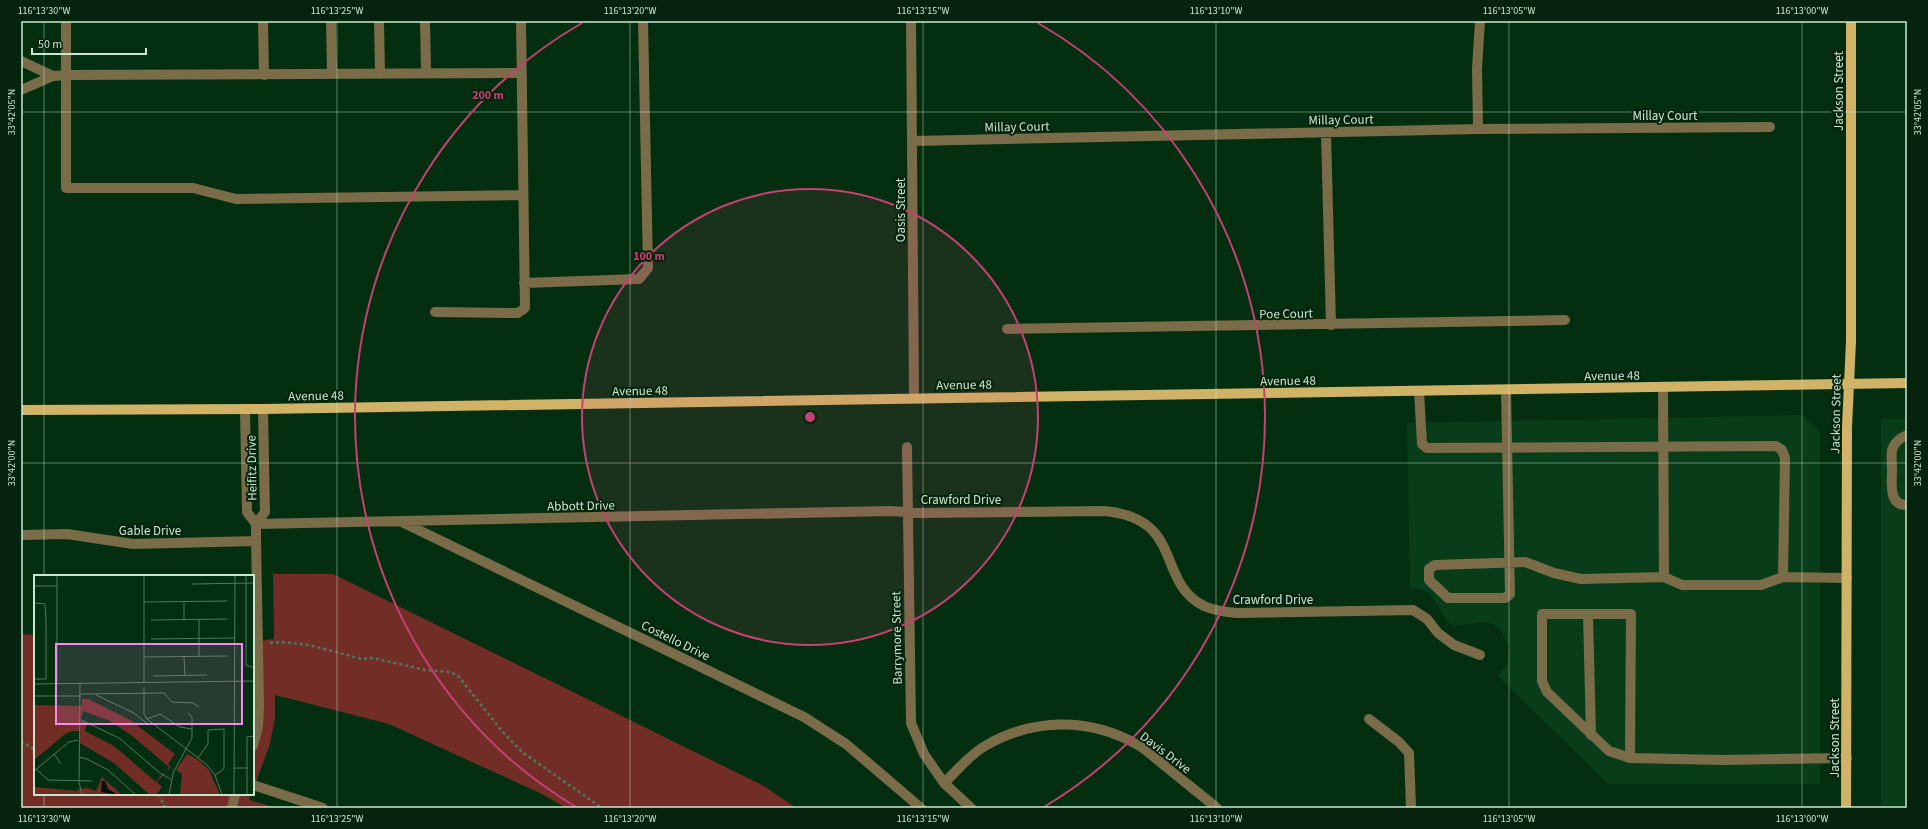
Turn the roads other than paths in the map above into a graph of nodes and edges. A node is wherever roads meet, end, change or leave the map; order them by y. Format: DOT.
graph roads {
  1 [pos="66,21"];
  2 [pos="263,21"];
  3 [pos="331,21"];
  4 [pos="379,21"];
  5 [pos="425,21"];
  6 [pos="521,21"];
  7 [pos="643,21"];
  8 [pos="911,21"];
  9 [pos="1480,21"];
  10 [pos="1851,21"];
  11 [pos="21,61"];
  12 [pos="426,73"];
  13 [pos="520,73"];
  14 [pos="332,74"];
  15 [pos="380,74"];
  16 [pos="66,75"];
  17 [pos="264,75"];
  18 [pos="53,76"];
  19 [pos="21,90"];
  20 [pos="1770,127"];
  21 [pos="1478,129"];
  22 [pos="1326,133"];
  23 [pos="913,141"];
  24 [pos="523,195"];
  25 [pos="524,283"];
  26 [pos="435,312"];
  27 [pos="1565,320"];
  28 [pos="1332,325"];
  29 [pos="1007,329"];
  30 [pos="1907,383"];
  31 [pos="1849,384"];
  32 [pos="1663,388"];
  33 [pos="1506,390"];
  34 [pos="1419,391"];
  35 [pos="914,398"];
  36 [pos="245,409"];
  37 [pos="263,409"];
  38 [pos="21,410"];
  39 [pos="1907,435"];
  40 [pos="907,447"];
  41 [pos="1663,447"];
  42 [pos="1507,449"];
  43 [pos="246,472"];
  44 [pos="265,472"];
  45 [pos="1907,505"];
  46 [pos="907,512"];
  47 [pos="402,522"];
  48 [pos="256,524"];
  49 [pos="21,535"];
  50 [pos="256,541"];
  51 [pos="1509,562"];
  52 [pos="1664,578"];
  53 [pos="1783,578"];
  54 [pos="1847,578"];
  55 [pos="1588,614"];
  56 [pos="1480,656"];
  57 [pos="1369,719"];
  58 [pos="1591,735"];
  59 [pos="254,742"];
  60 [pos="1630,758"];
  61 [pos="1847,758"];
  62 [pos="944,783"];
  63 [pos="254,786"];
  64 [pos="235,795"];
  65 [pos="232,808"];
  66 [pos="323,808"];
  67 [pos="921,808"];
  68 [pos="971,808"];
  69 [pos="1217,808"];
  70 [pos="1411,808"];
  71 [pos="1846,808"];
  1 -- 16 [label="street"];
  2 -- 17 [label="street"];
  3 -- 14 [label="street"];
  4 -- 15 [label="street"];
  5 -- 12 [label="street"];
  6 -- 13 [label="street"];
  7 -- 25 [label="street"];
  8 -- 23 [label="street, Oasis Street"];
  9 -- 21 [label="street"];
  10 -- 31 [label="main road, Jackson Street"];
  11 -- 18 [label="street"];
  12 -- 13 [label="street"];
  12 -- 15 [label="street"];
  13 -- 24 [label="street"];
  14 -- 15 [label="street"];
  14 -- 17 [label="street"];
  16 -- 17 [label="street"];
  16 -- 18 [label="street"];
  16 -- 24 [label="street"];
  18 -- 19 [label="street"];
  20 -- 21 [label="street, Millay Court"];
  21 -- 22 [label="street, Millay Court"];
  22 -- 23 [label="street, Millay Court"];
  22 -- 28 [label="street"];
  23 -- 35 [label="street, Oasis Street"];
  24 -- 25 [label="street"];
  25 -- 26 [label="street"];
  27 -- 28 [label="street, Poe Court"];
  28 -- 29 [label="street, Poe Court"];
  30 -- 31 [label="main road, Avenue 48"];
  31 -- 32 [label="main road, Avenue 48"];
  31 -- 54 [label="main road, Jackson Street"];
  32 -- 33 [label="main road, Avenue 48"];
  32 -- 41 [label="street"];
  33 -- 34 [label="main road, Avenue 48"];
  33 -- 42 [label="street"];
  34 -- 35 [label="main road, Avenue 48"];
  34 -- 42 [label="street"];
  35 -- 37 [label="main road, Avenue 48"];
  36 -- 37 [label="main road, Avenue 48"];
  36 -- 38 [label="main road, Avenue 48"];
  36 -- 43 [label="street, Heifitz Drive"];
  37 -- 44 [label="street, Heifitz Drive"];
  39 -- 45 [label="street"];
  40 -- 46 [label="street, Barrymore Street"];
  41 -- 42 [label="street"];
  41 -- 52 [label="street"];
  41 -- 53 [label="street"];
  42 -- 51 [label="street"];
  43 -- 44 [label="street"];
  43 -- 48 [label="street, Heifitz Drive"];
  44 -- 48 [label="street, Heifitz Drive"];
  46 -- 47 [label="street, Abbott Drive"];
  46 -- 56 [label="street, Crawford Drive"];
  46 -- 62 [label="street, Barrymore Street"];
  47 -- 48 [label="street, Abbott Drive"];
  47 -- 67 [label="street, Costello Drive"];
  48 -- 50 [label="street, Heifitz Drive"];
  49 -- 50 [label="street, Gable Drive"];
  50 -- 59 [label="street, Heifitz Drive"];
  51 -- 51 [label="street"];
  51 -- 52 [label="street"];
  52 -- 53 [label="street"];
  53 -- 54 [label="street"];
  54 -- 61 [label="main road, Jackson Street"];
  55 -- 58 [label="street"];
  55 -- 58 [label="street"];
  55 -- 60 [label="street"];
  57 -- 70 [label="street"];
  58 -- 60 [label="street"];
  60 -- 61 [label="street"];
  61 -- 71 [label="main road, Jackson Street"];
  62 -- 68 [label="street, Barrymore Street"];
  62 -- 69 [label="street, Davis Drive"];
  63 -- 66 [label="street"];
  64 -- 65 [label="street"];
}
